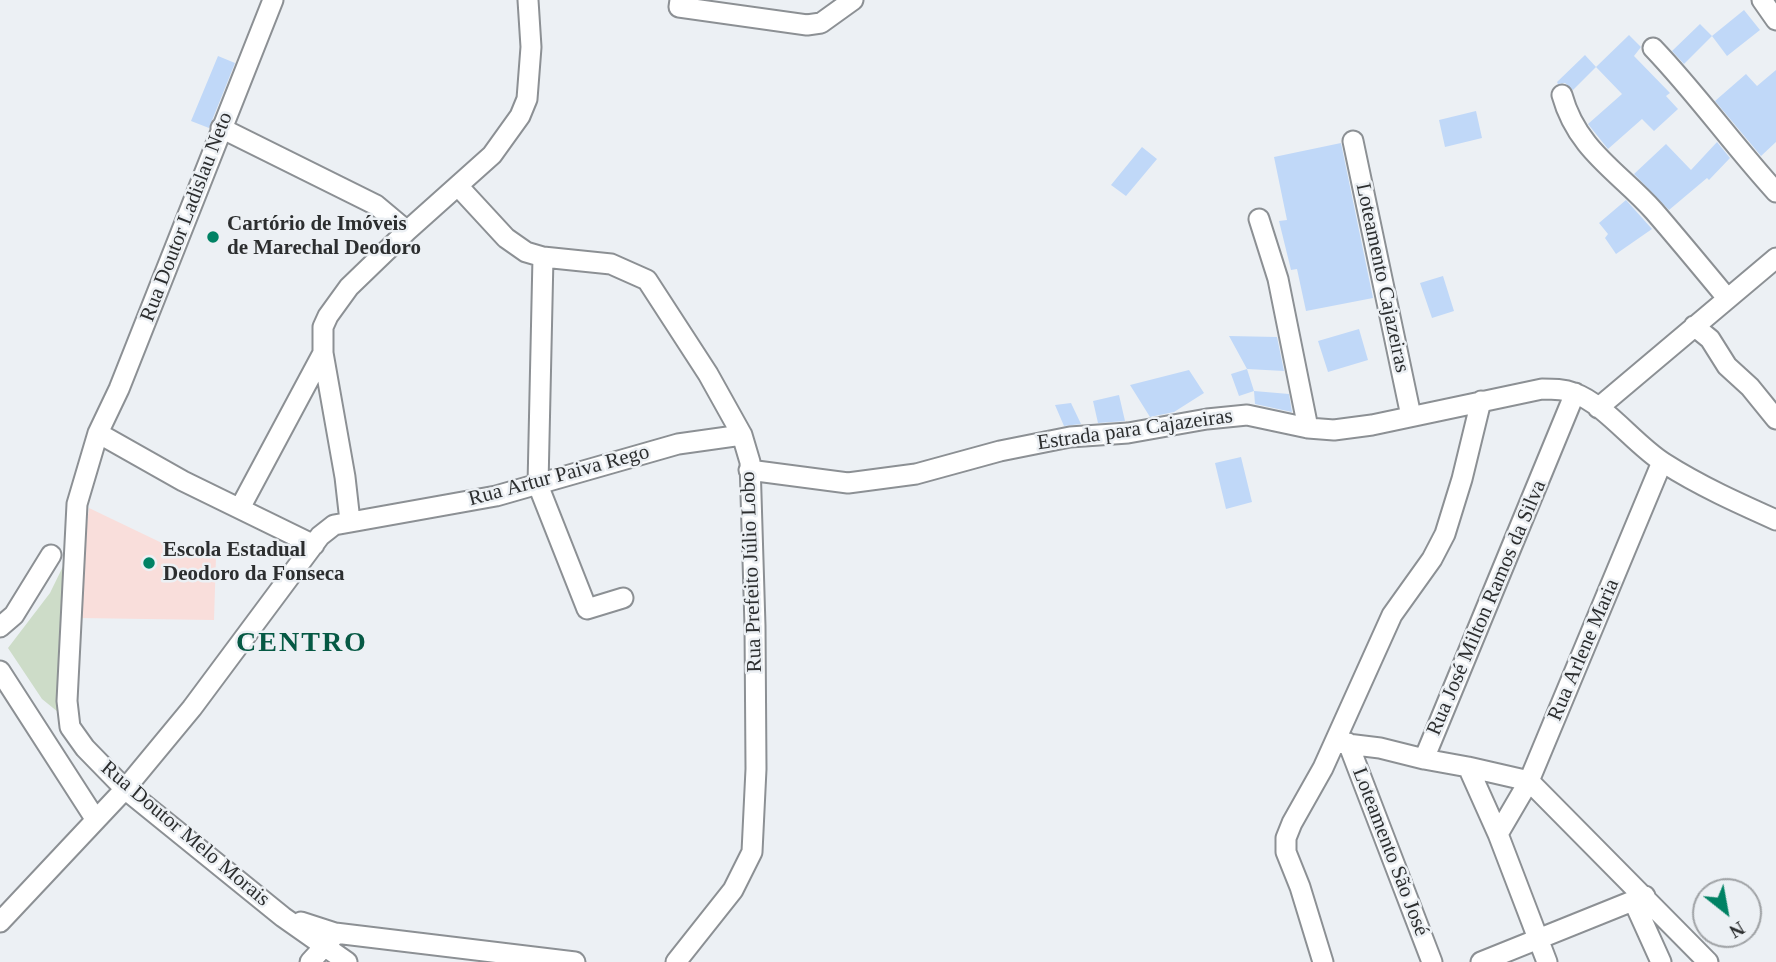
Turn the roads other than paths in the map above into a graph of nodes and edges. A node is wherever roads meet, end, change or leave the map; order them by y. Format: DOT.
graph roads {
  1 [pos="273,0"];
  2 [pos="528,0"];
  3 [pos="680,0"];
  4 [pos="853,0"];
  5 [pos="1762,0"];
  6 [pos="1776,20"];
  7 [pos="1653,48"];
  8 [pos="1562,95"];
  9 [pos="221,128"];
  10 [pos="1353,141"];
  11 [pos="458,186"];
  12 [pos="1776,192"];
  13 [pos="1259,219"];
  14 [pos="407,231"];
  15 [pos="542,257"];
  16 [pos="1775,262"];
  17 [pos="1727,298"];
  18 [pos="1694,326"];
  19 [pos="323,353"];
  20 [pos="1575,393"];
  21 [pos="1481,401"];
  22 [pos="1598,408"];
  23 [pos="1411,416"];
  24 [pos="1776,419"];
  25 [pos="1308,428"];
  26 [pos="98,432"];
  27 [pos="742,435"];
  28 [pos="1662,462"];
  29 [pos="749,470"];
  30 [pos="538,485"];
  31 [pos="77,504"];
  32 [pos="240,508"];
  33 [pos="1776,520"];
  34 [pos="342,523"];
  35 [pos="314,545"];
  36 [pos="51,555"];
  37 [pos="623,598"];
  38 [pos="0,627"];
  39 [pos="0,671"];
  40 [pos="1341,743"];
  41 [pos="1424,759"];
  42 [pos="1468,767"];
  43 [pos="1529,781"];
  44 [pos="125,789"];
  45 [pos="96,820"];
  46 [pos="1498,834"];
  47 [pos="1639,898"];
  48 [pos="3,912"];
  49 [pos="1537,939"];
  50 [pos="330,940"];
  51 [pos="310,962"];
  52 [pos="348,962"];
  53 [pos="575,962"];
  54 [pos="676,962"];
  55 [pos="1323,962"];
  56 [pos="1432,962"];
  57 [pos="1482,962"];
  58 [pos="1547,962"];
  59 [pos="1661,962"];
  60 [pos="1708,962"];
  1 -- 9 [label="street, Rua Doutor Ladislau Neto"];
  2 -- 11 [label="street"];
  3 -- 4 [label="street"];
  5 -- 6 [label="street"];
  7 -- 12 [label="street"];
  8 -- 17 [label="street"];
  9 -- 14 [label="street"];
  9 -- 26 [label="street, Rua Doutor Ladislau Neto"];
  10 -- 23 [label="street, Loteamento Cajazeiras"];
  11 -- 14 [label="street"];
  11 -- 15 [label="street, Rua Prefeito Júlio Lobo"];
  13 -- 25 [label="street"];
  14 -- 19 [label="street"];
  15 -- 27 [label="street, Rua Prefeito Júlio Lobo"];
  15 -- 30 [label="street"];
  16 -- 17 [label="street"];
  17 -- 18 [label="street"];
  18 -- 22 [label="street"];
  18 -- 24 [label="street"];
  19 -- 32 [label="street"];
  19 -- 34 [label="street"];
  20 -- 21 [label="street, Estrada para Cajazeiras"];
  20 -- 22 [label="street, Estrada para Cajazeiras"];
  20 -- 41 [label="street, Rua José Milton Ramos da Silva"];
  21 -- 23 [label="street, Estrada para Cajazeiras"];
  21 -- 40 [label="street"];
  22 -- 28 [label="street, Estrada para Cajazeiras"];
  23 -- 25 [label="street, Estrada para Cajazeiras"];
  25 -- 29 [label="street, Estrada para Cajazeiras"];
  26 -- 31 [label="street, Rua Doutor Ladislau Neto"];
  26 -- 32 [label="street"];
  27 -- 29 [label="street, Rua Prefeito Júlio Lobo"];
  27 -- 30 [label="street, Rua Artur Paiva Rego"];
  28 -- 33 [label="street, Estrada para Cajazeiras"];
  28 -- 43 [label="street, Rua Arlene Maria"];
  29 -- 54 [label="street, Rua Prefeito Júlio Lobo"];
  30 -- 34 [label="street, Rua Artur Paiva Rego"];
  30 -- 37 [label="street"];
  31 -- 44 [label="street, Rua Doutor Melo Morais"];
  32 -- 35 [label="street"];
  34 -- 35 [label="street"];
  35 -- 44 [label="street"];
  36 -- 38 [label="street"];
  39 -- 45 [label="street"];
  40 -- 41 [label="street"];
  40 -- 55 [label="street"];
  40 -- 56 [label="street, Loteamento São José"];
  41 -- 42 [label="street, Rua José Milton Ramos da Silva"];
  42 -- 43 [label="street, Rua José Milton Ramos da Silva"];
  42 -- 46 [label="street"];
  43 -- 46 [label="street, Rua Arlene Maria"];
  43 -- 47 [label="street"];
  44 -- 45 [label="street"];
  44 -- 50 [label="street, Rua Doutor Melo Morais"];
  45 -- 48 [label="street"];
  46 -- 49 [label="street"];
  47 -- 49 [label="street"];
  47 -- 59 [label="street"];
  47 -- 60 [label="street"];
  49 -- 57 [label="street"];
  49 -- 58 [label="street"];
  50 -- 51 [label="street"];
  50 -- 52 [label="street, Rua Doutor Melo Morais"];
  50 -- 53 [label="street"];
}
